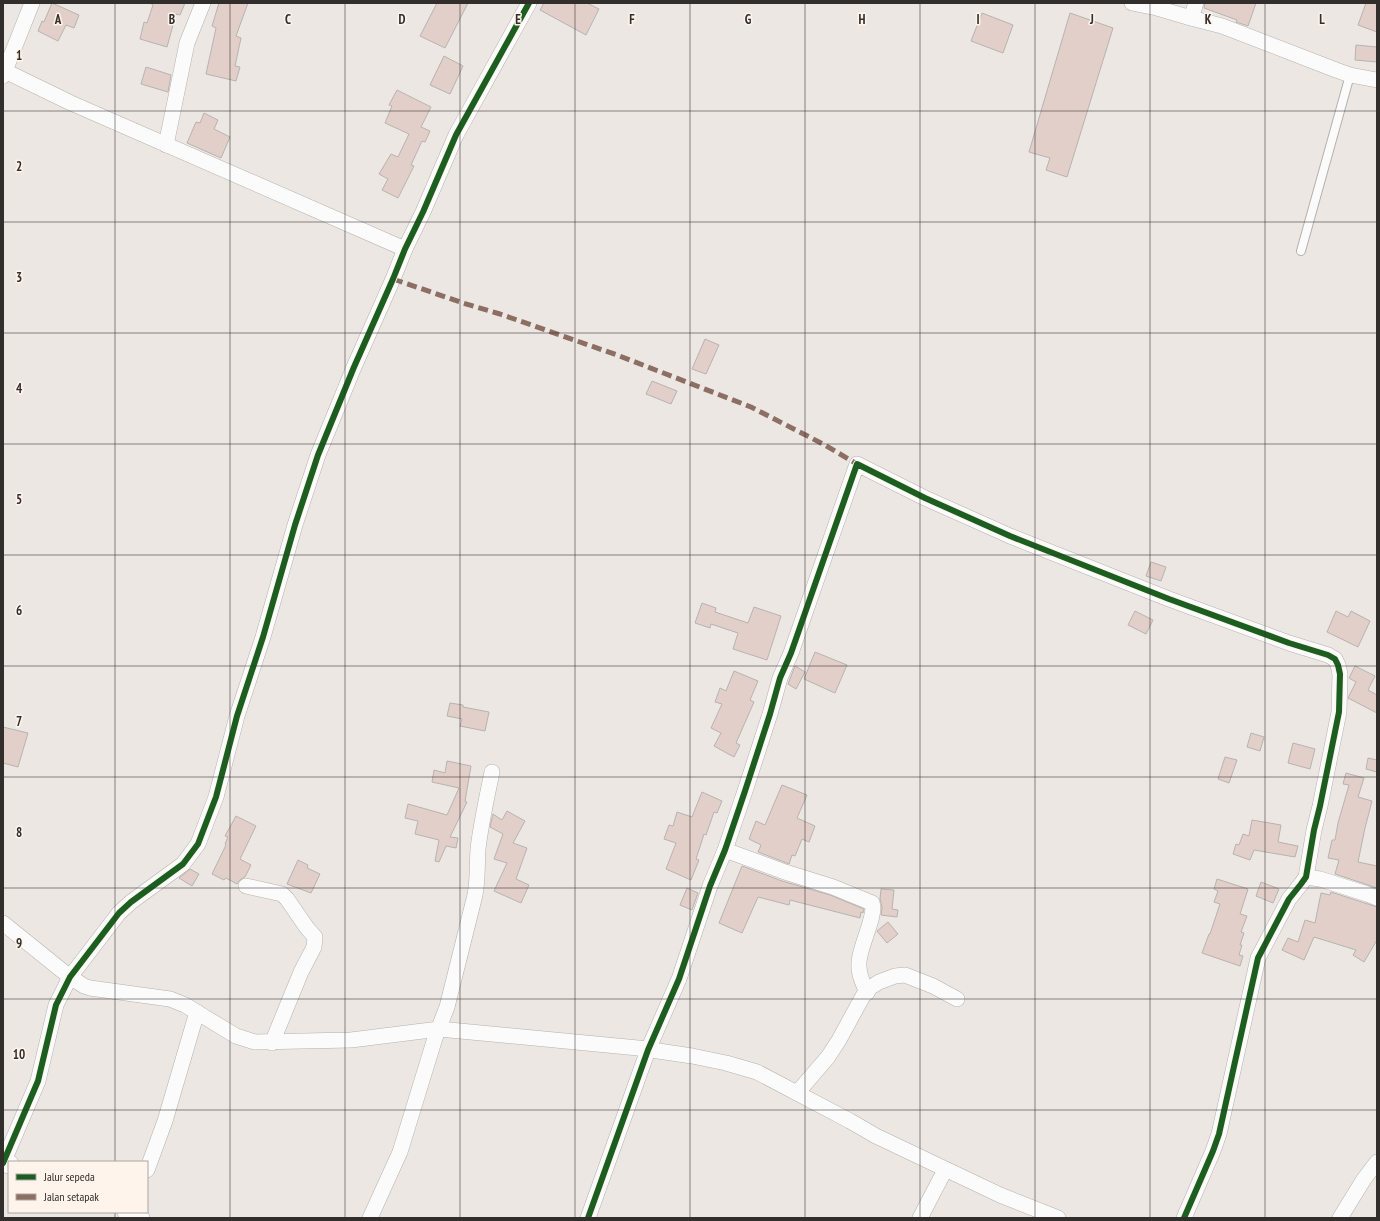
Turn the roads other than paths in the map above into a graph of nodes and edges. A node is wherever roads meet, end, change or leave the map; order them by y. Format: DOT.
graph roads {
  1 [pos="32,3"];
  2 [pos="203,3"];
  3 [pos="529,3"];
  4 [pos="1132,3"];
  5 [pos="1196,3"];
  6 [pos="1191,18"];
  7 [pos="4,73"];
  8 [pos="1350,75"];
  9 [pos="1377,80"];
  10 [pos="166,145"];
  11 [pos="405,250"];
  12 [pos="1301,251"];
  13 [pos="492,772"];
  14 [pos="725,850"];
  15 [pos="1306,877"];
  16 [pos="246,886"];
  17 [pos="1377,898"];
  18 [pos="3,923"];
  19 [pos="70,977"];
  20 [pos="867,993"];
  21 [pos="957,999"];
  22 [pos="197,1012"];
  23 [pos="439,1029"];
  24 [pos="272,1042"];
  25 [pos="648,1050"];
  26 [pos="797,1093"];
  27 [pos="1377,1162"];
  28 [pos="5,1163"];
  29 [pos="148,1167"];
  30 [pos="945,1170"];
  31 [pos="370,1218"];
  32 [pos="588,1218"];
  33 [pos="920,1218"];
  34 [pos="1058,1218"];
  35 [pos="1184,1218"];
  36 [pos="1340,1218"];
  1 -- 7 [label="street"];
  2 -- 10 [label="street"];
  3 -- 11 [label="street"];
  4 -- 6 [label="street"];
  5 -- 6 [label="street"];
  6 -- 8 [label="street"];
  7 -- 10 [label="street"];
  8 -- 9 [label="street"];
  8 -- 12 [label="lane"];
  10 -- 11 [label="street"];
  11 -- 19 [label="street"];
  13 -- 23 [label="street"];
  14 -- 15 [label="street"];
  14 -- 20 [label="street"];
  14 -- 25 [label="street"];
  15 -- 17 [label="street"];
  15 -- 35 [label="street"];
  16 -- 24 [label="street"];
  18 -- 19 [label="street"];
  19 -- 22 [label="street"];
  19 -- 28 [label="street"];
  20 -- 21 [label="street"];
  20 -- 26 [label="street"];
  22 -- 24 [label="street"];
  22 -- 29 [label="street"];
  23 -- 24 [label="street"];
  23 -- 25 [label="street"];
  23 -- 31 [label="street"];
  25 -- 26 [label="street"];
  25 -- 32 [label="street"];
  26 -- 30 [label="street"];
  27 -- 36 [label="street"];
  30 -- 33 [label="street"];
  30 -- 34 [label="street"];
}
